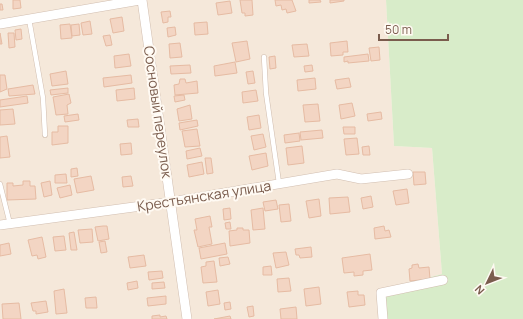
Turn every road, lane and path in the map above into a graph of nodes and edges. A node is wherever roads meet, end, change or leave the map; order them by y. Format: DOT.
graph roads {
  1 [pos="141,0"];
  2 [pos="29,19"];
  3 [pos="0,24"];
  4 [pos="264,57"];
  5 [pos="45,135"];
  6 [pos="408,174"];
  7 [pos="0,184"];
  8 [pos="279,184"];
  9 [pos="171,202"];
  10 [pos="10,224"];
  11 [pos="0,225"];
  12 [pos="443,280"];
  13 [pos="187,319"];
  14 [pos="382,319"];
  1 -- 2 [label="street"];
  1 -- 9 [label="street, Сосновый переулок"];
  2 -- 3 [label="street"];
  2 -- 5 [label="lane"];
  4 -- 8 [label="lane"];
  6 -- 8 [label="street, Крестьянская улица"];
  7 -- 10 [label="lane"];
  8 -- 9 [label="street, Крестьянская улица"];
  9 -- 10 [label="street, Крестьянская улица"];
  9 -- 13 [label="street, Сосновый переулок"];
  10 -- 11 [label="street, Крестьянская улица"];
  12 -- 14 [label="street"];
}
